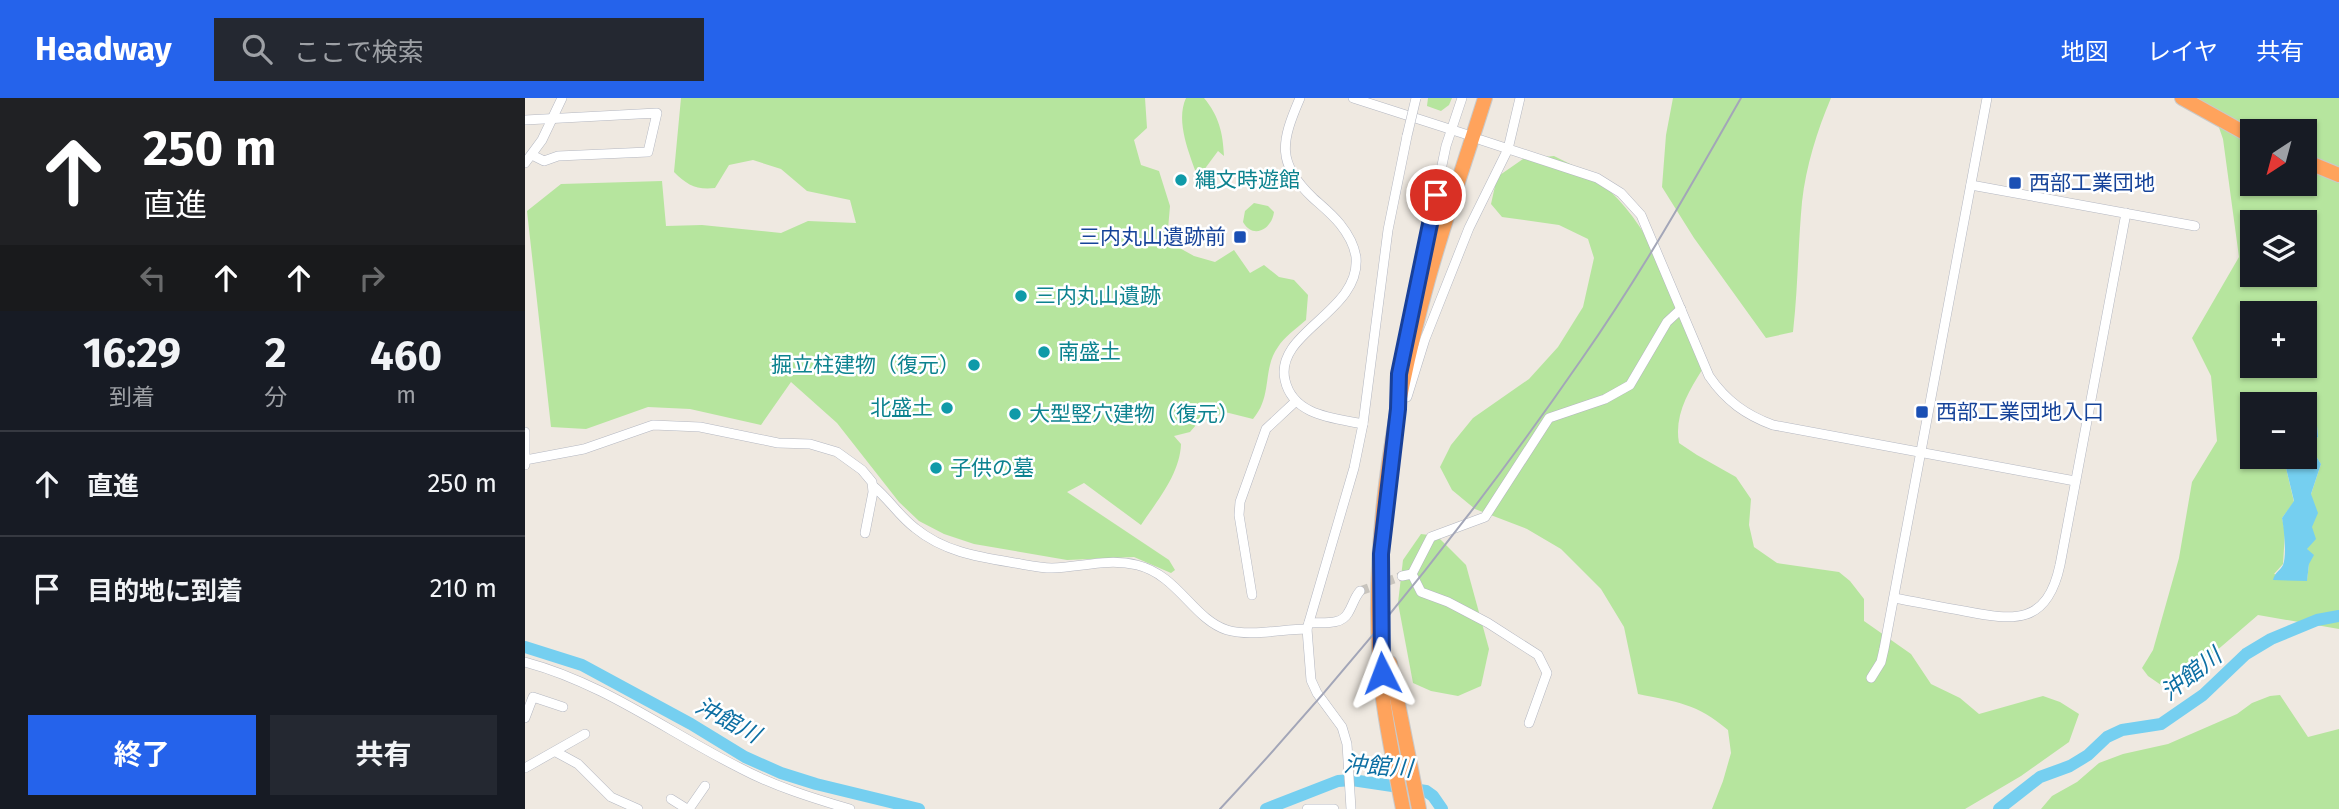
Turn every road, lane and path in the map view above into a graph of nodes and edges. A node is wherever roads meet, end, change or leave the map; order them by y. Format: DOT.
graph roads {
  1 [pos="562,98"];
  2 [pos="1300,98"];
  3 [pos="1353,98"];
  4 [pos="1416,98"];
  5 [pos="1462,98"];
  6 [pos="1485,98"];
  7 [pos="1520,98"];
  8 [pos="1987,98"];
  9 [pos="2182,98"];
  10 [pos="554,118"];
  11 [pos="525,120"];
  12 [pos="1451,129"];
  13 [pos="2240,130"];
  14 [pos="1465,134"];
  15 [pos="1481,140"];
  16 [pos="1508,149"];
  17 [pos="532,155"];
  18 [pos="525,163"];
  19 [pos="2317,166"];
  20 [pos="2339,175"];
  21 [pos="1971,185"];
  22 [pos="2126,213"];
  23 [pos="2195,226"];
  24 [pos="1681,309"];
  25 [pos="1296,401"];
  26 [pos="1398,409"];
  27 [pos="1363,424"];
  28 [pos="525,432"];
  29 [pos="1920,453"];
  30 [pos="525,461"];
  31 [pos="2075,481"];
  32 [pos="873,486"];
  33 [pos="1385,505"];
  34 [pos="865,533"];
  35 [pos="1380,585"];
  36 [pos="1360,591"];
  37 [pos="1252,595"];
  38 [pos="1894,598"];
  39 [pos="1308,626"];
  40 [pos="525,662"];
  41 [pos="1871,678"];
  42 [pos="563,707"];
  43 [pos="525,718"];
  44 [pos="1529,723"];
  45 [pos="585,734"];
  46 [pos="556,752"];
  47 [pos="525,768"];
  48 [pos="1392,779"];
  49 [pos="705,786"];
  50 [pos="671,799"];
  51 [pos="1351,806"];
  52 [pos="638,809"];
  53 [pos="688,809"];
  54 [pos="850,809"];
  55 [pos="1307,809"];
  56 [pos="1334,809"];
  57 [pos="1392,809"];
  58 [pos="1403,809"];
  59 [pos="1419,809"];
  1 -- 10 [label="street"];
  2 -- 25 [label="street"];
  3 -- 12 [label="street"];
  4 -- 27 [label="street, bridge"];
  5 -- 12 [label="street"];
  6 -- 26 [label="highway"];
  7 -- 16 [label="street"];
  8 -- 21 [label="street"];
  9 -- 13 [label="highway"];
  10 -- 11 [label="street"];
  10 -- 17 [label="street"];
  10 -- 17 [label="street"];
  12 -- 14 [label="street"];
  12 -- 26 [label="street"];
  15 -- 16 [label="street"];
  16 -- 24 [label="street"];
  16 -- 33 [label="street"];
  17 -- 18 [label="street"];
  19 -- 20 [label="highway"];
  21 -- 22 [label="street"];
  21 -- 29 [label="street"];
  22 -- 23 [label="street"];
  22 -- 31 [label="street"];
  24 -- 29 [label="street"];
  24 -- 44 [label="street"];
  25 -- 27 [label="street"];
  25 -- 37 [label="street"];
  26 -- 33 [label="highway"];
  27 -- 39 [label="street"];
  28 -- 30 [label="street"];
  29 -- 31 [label="street"];
  29 -- 38 [label="street"];
  30 -- 32 [label="street"];
  31 -- 38 [label="street"];
  32 -- 34 [label="street"];
  32 -- 39 [label="street"];
  33 -- 35 [label="highway"];
  35 -- 48 [label="highway"];
  35 -- 59 [label="highway"];
  36 -- 39 [label="street"];
  38 -- 41 [label="street"];
  39 -- 51 [label="street"];
  40 -- 54 [label="street"];
  42 -- 43 [label="street"];
  45 -- 46 [label="street"];
  46 -- 47 [label="street"];
  46 -- 52 [label="street"];
  48 -- 57 [label="highway"];
  48 -- 58 [label="highway"];
  49 -- 53 [label="street"];
  50 -- 53 [label="street"];
  55 -- 56 [label="street"];
}
